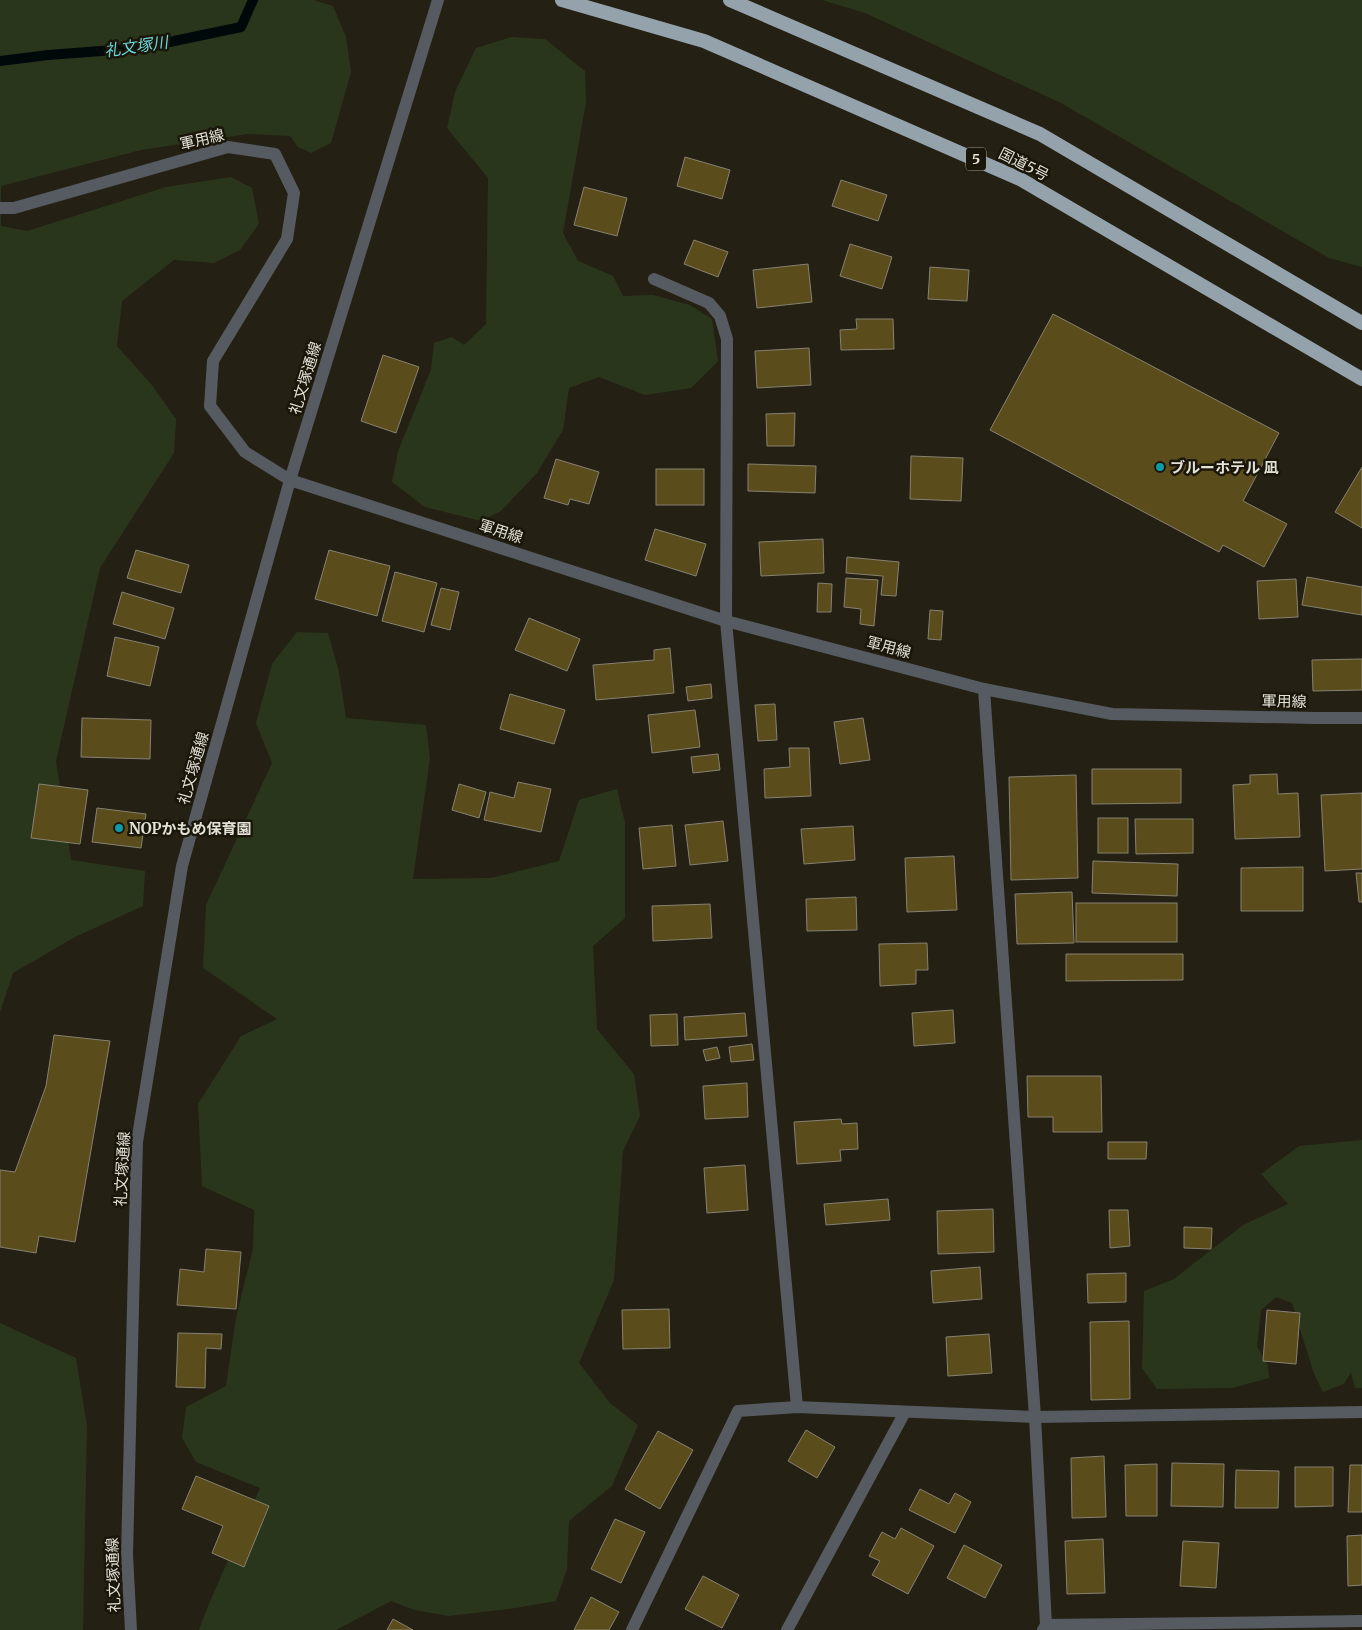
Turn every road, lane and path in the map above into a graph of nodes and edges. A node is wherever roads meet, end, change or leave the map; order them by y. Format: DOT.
graph roads {
  1 [pos="438,0"];
  2 [pos="562,0"];
  3 [pos="730,0"];
  4 [pos="0,208"];
  5 [pos="654,279"];
  6 [pos="1362,323"];
  7 [pos="1362,379"];
  8 [pos="290,480"];
  9 [pos="726,621"];
  10 [pos="984,689"];
  11 [pos="1362,718"];
  12 [pos="797,1407"];
  13 [pos="904,1412"];
  14 [pos="1362,1412"];
  15 [pos="1035,1417"];
  16 [pos="1362,1621"];
  17 [pos="1044,1627"];
  18 [pos="131,1630"];
  19 [pos="632,1630"];
  20 [pos="787,1630"];
  1 -- 8 [label="street, 礼文塚通線"];
  2 -- 7 [label="highway, 国道5号 / 5"];
  3 -- 6 [label="highway"];
  4 -- 8 [label="street, 軍用線"];
  5 -- 9 [label="street"];
  8 -- 9 [label="street, 軍用線"];
  8 -- 18 [label="street, 礼文塚通線"];
  9 -- 10 [label="street, 軍用線"];
  9 -- 12 [label="street"];
  10 -- 11 [label="street, 軍用線"];
  10 -- 15 [label="street"];
  12 -- 13 [label="street"];
  12 -- 19 [label="street"];
  13 -- 15 [label="street"];
  13 -- 20 [label="street"];
  14 -- 15 [label="street"];
  15 -- 17 [label="street"];
  16 -- 17 [label="street"];
}
